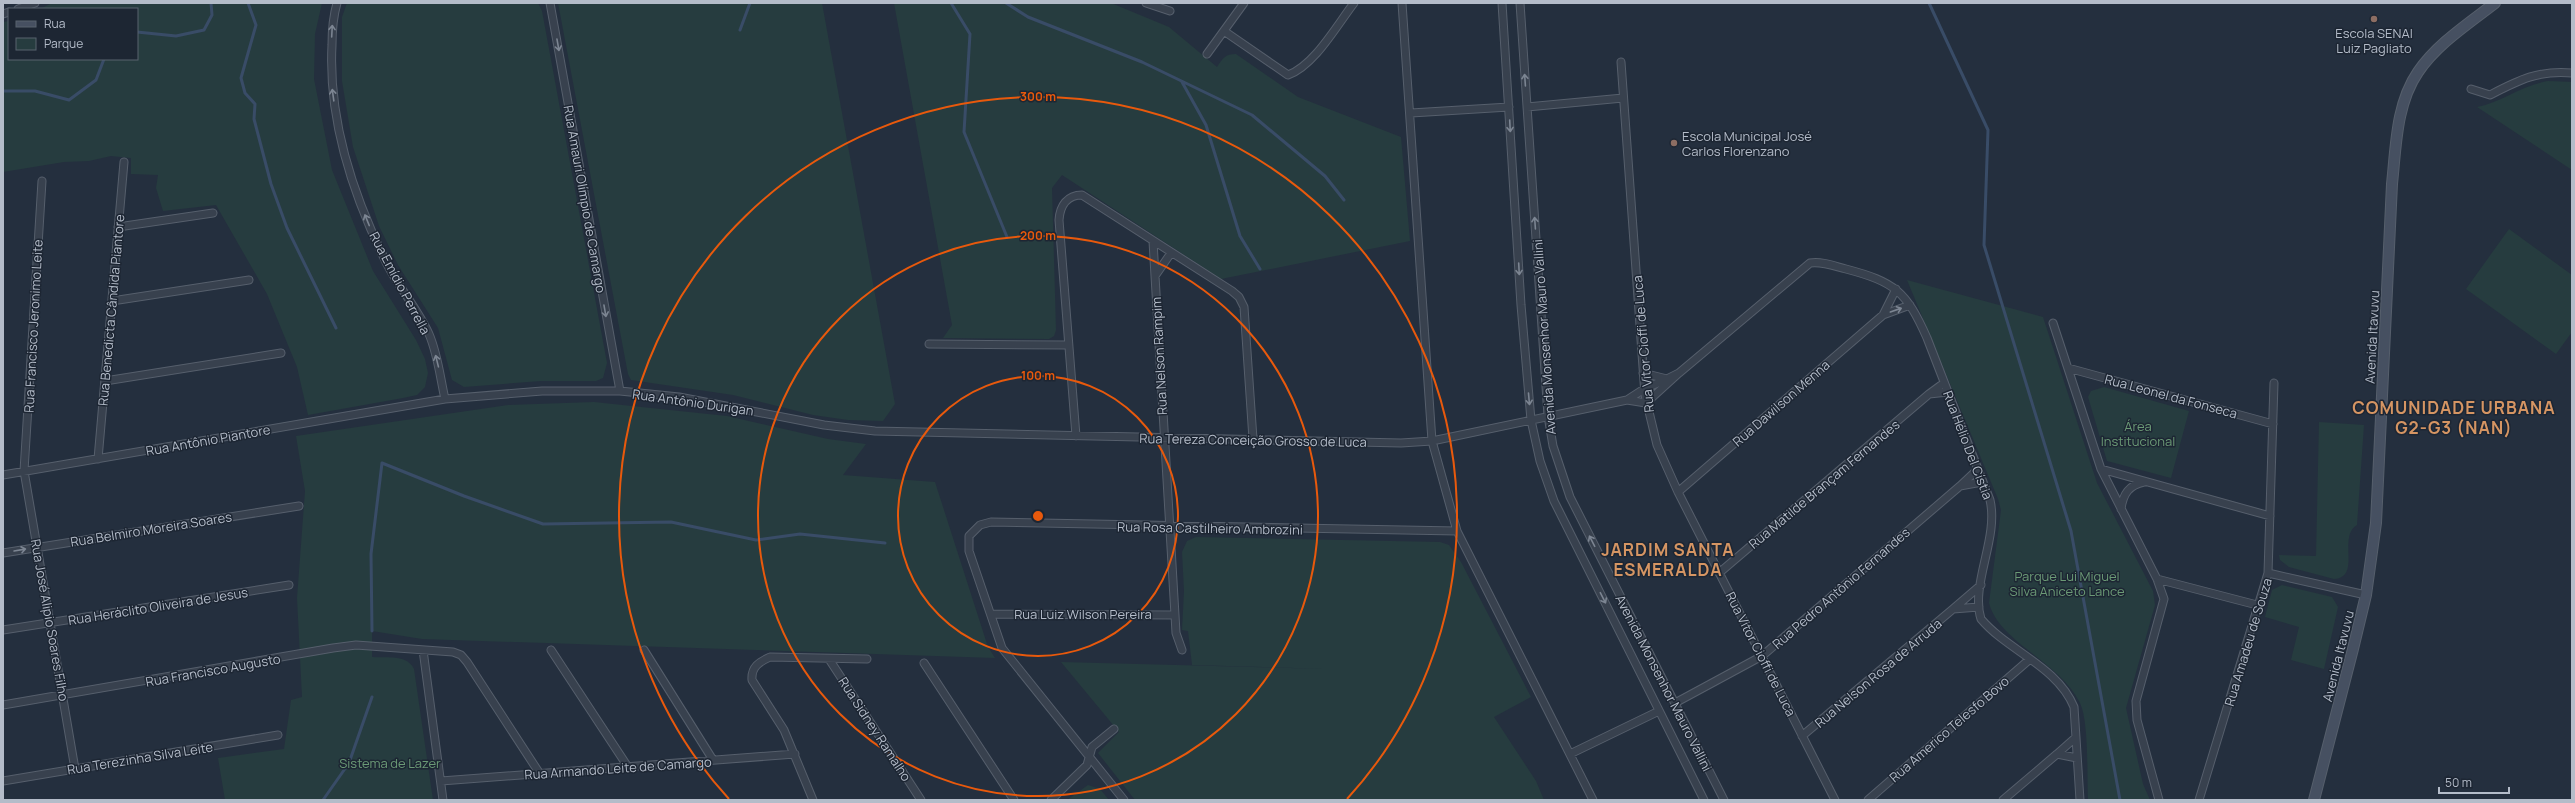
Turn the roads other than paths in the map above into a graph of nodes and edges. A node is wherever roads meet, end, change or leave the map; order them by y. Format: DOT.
graph roads {
  1 [pos="35,3"];
  2 [pos="337,3"];
  3 [pos="1146,3"];
  4 [pos="1244,3"];
  5 [pos="1354,3"];
  6 [pos="1402,3"];
  7 [pos="1502,3"];
  8 [pos="1520,3"];
  9 [pos="2495,3"];
  10 [pos="550,4"];
  11 [pos="21,8"];
  12 [pos="1170,11"];
  13 [pos="1224,31"];
  14 [pos="1207,54"];
  15 [pos="1621,62"];
  16 [pos="2572,73"];
  17 [pos="2471,89"];
  18 [pos="1624,98"];
  19 [pos="1509,107"];
  20 [pos="1527,107"];
  21 [pos="1411,113"];
  22 [pos="124,162"];
  23 [pos="42,182"];
  24 [pos="213,213"];
  25 [pos="118,227"];
  26 [pos="1153,241"];
  27 [pos="1171,253"];
  28 [pos="1816,262"];
  29 [pos="1155,276"];
  30 [pos="249,280"];
  31 [pos="1896,289"];
  32 [pos="112,301"];
  33 [pos="1910,305"];
  34 [pos="1883,315"];
  35 [pos="2053,323"];
  36 [pos="929,344"];
  37 [pos="1068,345"];
  38 [pos="281,353"];
  39 [pos="2068,368"];
  40 [pos="1643,372"];
  41 [pos="1680,373"];
  42 [pos="1667,379"];
  43 [pos="105,381"];
  44 [pos="1944,383"];
  45 [pos="2274,384"];
  46 [pos="1644,389"];
  47 [pos="620,391"];
  48 [pos="1948,392"];
  49 [pos="1929,394"];
  50 [pos="445,399"];
  51 [pos="1627,400"];
  52 [pos="1646,403"];
  53 [pos="413,404"];
  54 [pos="1548,416"];
  55 [pos="1531,420"];
  56 [pos="2273,424"];
  57 [pos="875,431"];
  58 [pos="1076,436"];
  59 [pos="1164,439"];
  60 [pos="1253,439"];
  61 [pos="1432,441"];
  62 [pos="98,459"];
  63 [pos="2101,469"];
  64 [pos="1977,470"];
  65 [pos="24,471"];
  66 [pos="3,475"];
  67 [pos="1982,482"];
  68 [pos="2146,482"];
  69 [pos="1960,486"];
  70 [pos="1678,492"];
  71 [pos="299,506"];
  72 [pos="2121,510"];
  73 [pos="2270,516"];
  74 [pos="1171,527"];
  75 [pos="1457,531"];
  76 [pos="37,547"];
  77 [pos="3,553"];
  78 [pos="2268,573"];
  79 [pos="1719,574"];
  80 [pos="2157,579"];
  81 [pos="289,585"];
  82 [pos="1981,585"];
  83 [pos="2366,595"];
  84 [pos="2257,605"];
  85 [pos="1979,607"];
  86 [pos="1953,609"];
  87 [pos="991,614"];
  88 [pos="1174,615"];
  89 [pos="50,624"];
  90 [pos="3,630"];
  91 [pos="423,650"];
  92 [pos="551,650"];
  93 [pos="644,650"];
  94 [pos="1182,650"];
  95 [pos="1762,656"];
  96 [pos="829,659"];
  97 [pos="867,659"];
  98 [pos="2030,659"];
  99 [pos="924,663"];
  100 [pos="63,695"];
  101 [pos="1675,703"];
  102 [pos="3,705"];
  103 [pos="1659,710"];
  104 [pos="1114,730"];
  105 [pos="278,735"];
  106 [pos="1802,736"];
  107 [pos="2075,738"];
  108 [pos="795,754"];
  109 [pos="1570,754"];
  110 [pos="2057,754"];
  111 [pos="1090,758"];
  112 [pos="2077,758"];
  113 [pos="713,760"];
  114 [pos="628,767"];
  115 [pos="75,769"];
  116 [pos="540,774"];
  117 [pos="3,781"];
  118 [pos="441,781"];
  119 [pos="443,800"];
  120 [pos="813,800"];
  121 [pos="921,800"];
  122 [pos="1014,800"];
  123 [pos="1051,800"];
  124 [pos="1124,800"];
  125 [pos="1593,800"];
  126 [pos="1704,800"];
  127 [pos="1724,800"];
  128 [pos="1835,800"];
  129 [pos="1868,800"];
  130 [pos="2003,800"];
  131 [pos="2080,800"];
  132 [pos="2159,800"];
  133 [pos="2199,800"];
  134 [pos="2314,800"];
  1 -- 11 [label="street"];
  50 -- 2 [label="street, Rua Emídio Perrella, one-way"];
  3 -- 12 [label="street"];
  4 -- 13 [label="street"];
  5 -- 13 [label="street"];
  6 -- 21 [label="street"];
  7 -- 19 [label="street, Avenida Monsenhor Mauro Vallini"];
  20 -- 8 [label="street, Avenida Monsenhor Mauro Vallini, one-way"];
  9 -- 83 [label="main road, Avenida Itavuvu"];
  10 -- 47 [label="street, Rua Amauri Olímpio de Camargo, one-way"];
  13 -- 14 [label="street"];
  15 -- 18 [label="street, Rua Vitor Cioffi de Luca"];
  16 -- 17 [label="street"];
  18 -- 20 [label="street"];
  18 -- 40 [label="street, Rua Vitor Cioffi de Luca"];
  19 -- 21 [label="street"];
  19 -- 55 [label="street, Avenida Monsenhor Mauro Vallini, one-way"];
  54 -- 20 [label="street, Avenida Monsenhor Mauro Vallini, one-way"];
  21 -- 61 [label="street"];
  22 -- 25 [label="street, Rua Benedicta Cândida Piantore"];
  23 -- 65 [label="street, Rua Francisco Jeronimo Leite"];
  24 -- 25 [label="street"];
  25 -- 32 [label="street, Rua Benedicta Cândida Piantore"];
  26 -- 27 [label="street"];
  26 -- 29 [label="street, Rua Nelson Rampim"];
  26 -- 37 [label="street"];
  27 -- 29 [label="street"];
  27 -- 60 [label="street"];
  28 -- 31 [label="street, Rua Hélio Del Cístia"];
  28 -- 41 [label="street, Rua Tereza Conceição Grosso de Luca"];
  29 -- 59 [label="street, Rua Nelson Rampim"];
  30 -- 32 [label="street"];
  31 -- 33 [label="street, Rua Hélio Del Cístia"];
  31 -- 34 [label="street, Rua Dawilson Menna"];
  32 -- 43 [label="street, Rua Benedicta Cândida Piantore"];
  34 -- 33 [label="street, Rua Dawilson Menna, one-way"];
  33 -- 44 [label="street, Rua Hélio Del Cístia"];
  34 -- 70 [label="street, Rua Dawilson Menna"];
  35 -- 39 [label="street"];
  36 -- 37 [label="street"];
  37 -- 58 [label="street"];
  38 -- 43 [label="street"];
  39 -- 56 [label="street, Rua Leonel da Fonseca"];
  39 -- 63 [label="street"];
  40 -- 42 [label="street"];
  40 -- 46 [label="street, Rua Vitor Cioffi de Luca"];
  41 -- 42 [label="street, Rua Tereza Conceição Grosso de Luca"];
  41 -- 52 [label="street, Rua Tereza Conceição Grosso de Luca"];
  42 -- 46 [label="street, Rua Tereza Conceição Grosso de Luca"];
  43 -- 62 [label="street, Rua Benedicta Cândida Piantore"];
  44 -- 48 [label="street, Rua Hélio Del Cístia"];
  44 -- 49 [label="street, Rua Matilde Brançam Fernandes"];
  45 -- 56 [label="street, Rua Amadeu de Souza"];
  46 -- 51 [label="street, Rua Tereza Conceição Grosso de Luca"];
  46 -- 52 [label="street, Rua Vitor Cioffi de Luca"];
  47 -- 50 [label="street, Rua Antônio Durigan"];
  47 -- 57 [label="street, Rua Antônio Durigan"];
  48 -- 49 [label="street"];
  48 -- 64 [label="street, Rua Hélio Del Cístia"];
  49 -- 79 [label="street, Rua Matilde Brançam Fernandes"];
  50 -- 53 [label="street, Rua Antônio Durigan"];
  51 -- 52 [label="street, Rua Tereza Conceição Grosso de Luca"];
  51 -- 54 [label="street, Rua Tereza Conceição Grosso de Luca"];
  52 -- 70 [label="street, Rua Vitor Cioffi de Luca"];
  53 -- 62 [label="street, Rua Antônio Piantore"];
  54 -- 55 [label="street, Rua Tereza Conceição Grosso de Luca"];
  101 -- 54 [label="street, Avenida Monsenhor Mauro Vallini, one-way"];
  55 -- 61 [label="street, Rua Tereza Conceição Grosso de Luca"];
  55 -- 103 [label="street, Avenida Monsenhor Mauro Vallini, one-way"];
  56 -- 73 [label="street, Rua Amadeu de Souza"];
  57 -- 58 [label="street, Rua Tereza Conceição Grosso de Luca"];
  58 -- 59 [label="street, Rua Tereza Conceição Grosso de Luca"];
  59 -- 60 [label="street, Rua Tereza Conceição Grosso de Luca"];
  59 -- 74 [label="street, Rua Nelson Rampim"];
  60 -- 61 [label="street, Rua Tereza Conceição Grosso de Luca"];
  61 -- 75 [label="street"];
  62 -- 65 [label="street, Rua Antônio Piantore"];
  63 -- 68 [label="street"];
  63 -- 72 [label="street"];
  64 -- 67 [label="street, Rua Hélio Del Cístia"];
  64 -- 69 [label="street, Rua Pedro Antônio Fernandes"];
  65 -- 66 [label="street, Rua Antônio Piantore"];
  65 -- 76 [label="street, Rua José Alipio Soares Filho"];
  67 -- 69 [label="street"];
  67 -- 82 [label="street, Rua Hélio Del Cístia"];
  68 -- 72 [label="street"];
  68 -- 73 [label="street"];
  69 -- 95 [label="street, Rua Pedro Antônio Fernandes"];
  70 -- 79 [label="street, Rua Vitor Cioffi de Luca"];
  71 -- 76 [label="street, Rua Belmiro Moreira Soares"];
  72 -- 80 [label="street"];
  73 -- 78 [label="street, Rua Amadeu de Souza"];
  74 -- 75 [label="street, Rua Rosa Castilheiro Ambrozini"];
  74 -- 87 [label="street, Rua Rosa Castilheiro Ambrozini"];
  74 -- 88 [label="street, Rua Nelson Rampim"];
  75 -- 109 [label="street"];
  77 -- 76 [label="street, Rua Belmiro Moreira Soares, one-way"];
  76 -- 89 [label="street, Rua José Alipio Soares Filho"];
  78 -- 83 [label="street"];
  78 -- 84 [label="street, Rua Amadeu de Souza"];
  79 -- 95 [label="street, Rua Vitor Cioffi de Luca"];
  80 -- 84 [label="street"];
  80 -- 132 [label="street"];
  81 -- 89 [label="street, Rua Heráclito Oliveira de Jesus"];
  82 -- 85 [label="street, Rua Hélio Del Cístia"];
  82 -- 86 [label="street, Rua Nelson Rosa de Arruda"];
  83 -- 134 [label="main road, Avenida Itavuvu"];
  84 -- 133 [label="street, Rua Amadeu de Souza"];
  85 -- 86 [label="street, Rua Nelson Rosa de Arruda"];
  85 -- 98 [label="street, Rua Hélio Del Cístia"];
  86 -- 106 [label="street, Rua Nelson Rosa de Arruda"];
  87 -- 88 [label="street, Rua Luiz Wilson Pereira"];
  87 -- 111 [label="street"];
  88 -- 94 [label="street, Rua Nelson Rampim"];
  89 -- 90 [label="street, Rua Heráclito Oliveira de Jesus"];
  89 -- 100 [label="street, Rua José Alipio Soares Filho"];
  91 -- 100 [label="street, Rua Francisco Augusto"];
  91 -- 116 [label="street, Rua Francisco Augusto"];
  91 -- 118 [label="street"];
  92 -- 114 [label="street"];
  93 -- 113 [label="street"];
  95 -- 101 [label="street, Rua Pedro Antônio Fernandes"];
  95 -- 106 [label="street, Rua Vitor Cioffi de Luca"];
  96 -- 97 [label="street"];
  96 -- 108 [label="street"];
  96 -- 121 [label="street, Rua Sidney Ramalho"];
  98 -- 107 [label="street, Rua Hélio Del Cístia"];
  98 -- 129 [label="street, Rua Americo Telesfo Bovo"];
  99 -- 122 [label="street"];
  100 -- 102 [label="street, Rua Francisco Augusto"];
  100 -- 115 [label="street, Rua José Alipio Soares Filho"];
  101 -- 127 [label="street, Avenida Monsenhor Mauro Vallini"];
  103 -- 109 [label="street"];
  103 -- 126 [label="street, Avenida Monsenhor Mauro Vallini"];
  104 -- 111 [label="street"];
  105 -- 115 [label="street, Rua Terezinha Silva Leite"];
  106 -- 128 [label="street, Rua Vitor Cioffi de Luca"];
  107 -- 110 [label="street"];
  107 -- 112 [label="street, Rua Hélio Del Cístia"];
  108 -- 113 [label="street, Rua Armando Leite de Camargo"];
  108 -- 120 [label="street"];
  109 -- 125 [label="street"];
  110 -- 112 [label="street"];
  110 -- 130 [label="street"];
  111 -- 123 [label="street"];
  111 -- 124 [label="street"];
  112 -- 131 [label="street, Rua Hélio Del Cístia"];
  113 -- 114 [label="street, Rua Armando Leite de Camargo"];
  114 -- 116 [label="street, Rua Armando Leite de Camargo"];
  115 -- 117 [label="street, Rua Terezinha Silva Leite"];
  116 -- 118 [label="street, Rua Armando Leite de Camargo"];
  118 -- 119 [label="street"];
}
